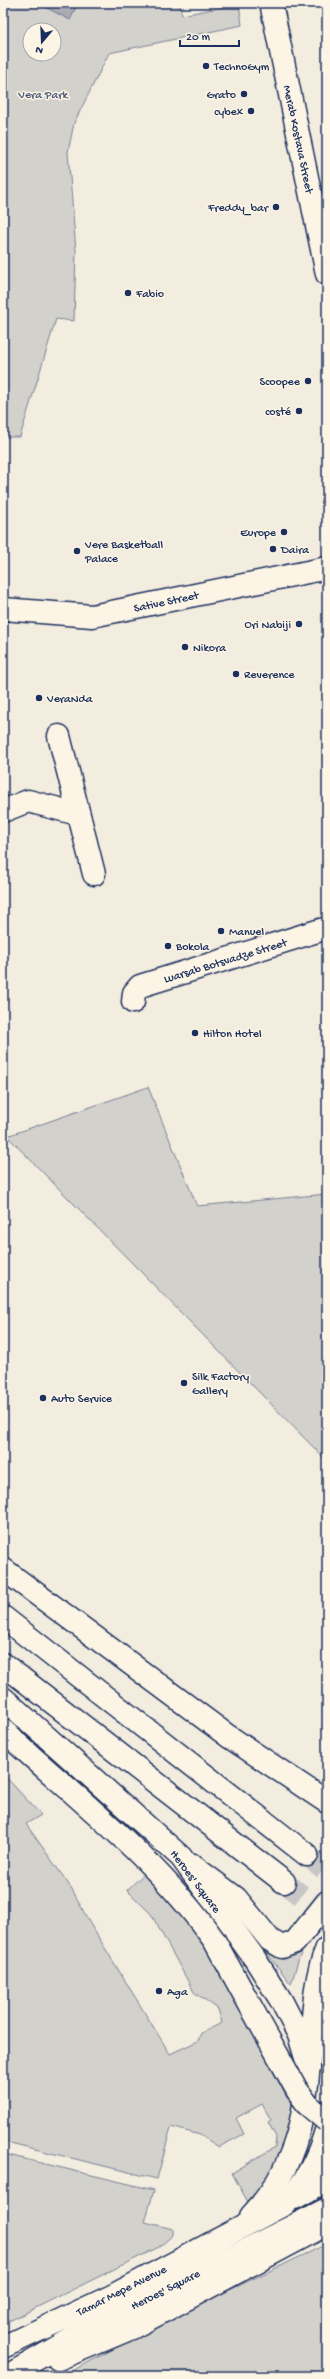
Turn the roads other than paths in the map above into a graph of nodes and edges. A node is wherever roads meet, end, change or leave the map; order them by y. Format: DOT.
graph roads {
  1 [pos="271,3"];
  2 [pos="327,274"];
  3 [pos="327,568"];
  4 [pos="3,609"];
  5 [pos="59,736"];
  6 [pos="3,811"];
  7 [pos="78,814"];
  8 [pos="94,874"];
  9 [pos="327,928"];
  10 [pos="133,1002"];
  11 [pos="3,1569"];
  12 [pos="3,1617"];
  13 [pos="3,1664"];
  14 [pos="3,1698"];
  15 [pos="6,1734"];
  16 [pos="327,1802"];
  17 [pos="307,1855"];
  18 [pos="181,1857"];
  19 [pos="284,1882"];
  20 [pos="327,1902"];
  21 [pos="327,1948"];
  22 [pos="309,2068"];
  23 [pos="327,2121"];
  24 [pos="327,2127"];
  25 [pos="327,2180"];
  26 [pos="285,2204"];
  27 [pos="327,2209"];
  28 [pos="327,2224"];
  29 [pos="238,2230"];
  30 [pos="3,2347"];
  31 [pos="7,2376"];
  32 [pos="14,2376"];
  1 -- 2 [label="main road, Merab Kostava Street"];
  3 -- 4 [label="main road, Sative Street"];
  5 -- 7 [label="main road"];
  6 -- 7 [label="main road"];
  7 -- 8 [label="main road"];
  9 -- 10 [label="main road, Luarsab Botsvadze Street"];
  11 -- 16 [label="main road"];
  12 -- 17 [label="main road"];
  13 -- 19 [label="main road"];
  14 -- 18 [label="main road, Heroes' Square"];
  15 -- 23 [label="main road, Heroes' Square, bridge"];
  18 -- 20 [label="main road"];
  18 -- 22 [label="main road, Heroes' Square"];
  21 -- 22 [label="main road, Heroes' Square"];
  22 -- 29 [label="main road, Heroes' Square"];
  24 -- 26 [label="main road"];
  25 -- 26 [label="main road"];
  26 -- 29 [label="main road"];
  27 -- 31 [label="main road, Heroes' Square"];
  28 -- 32 [label="main road"];
  29 -- 30 [label="main road, Tamar Mepe Avenue"];
}
